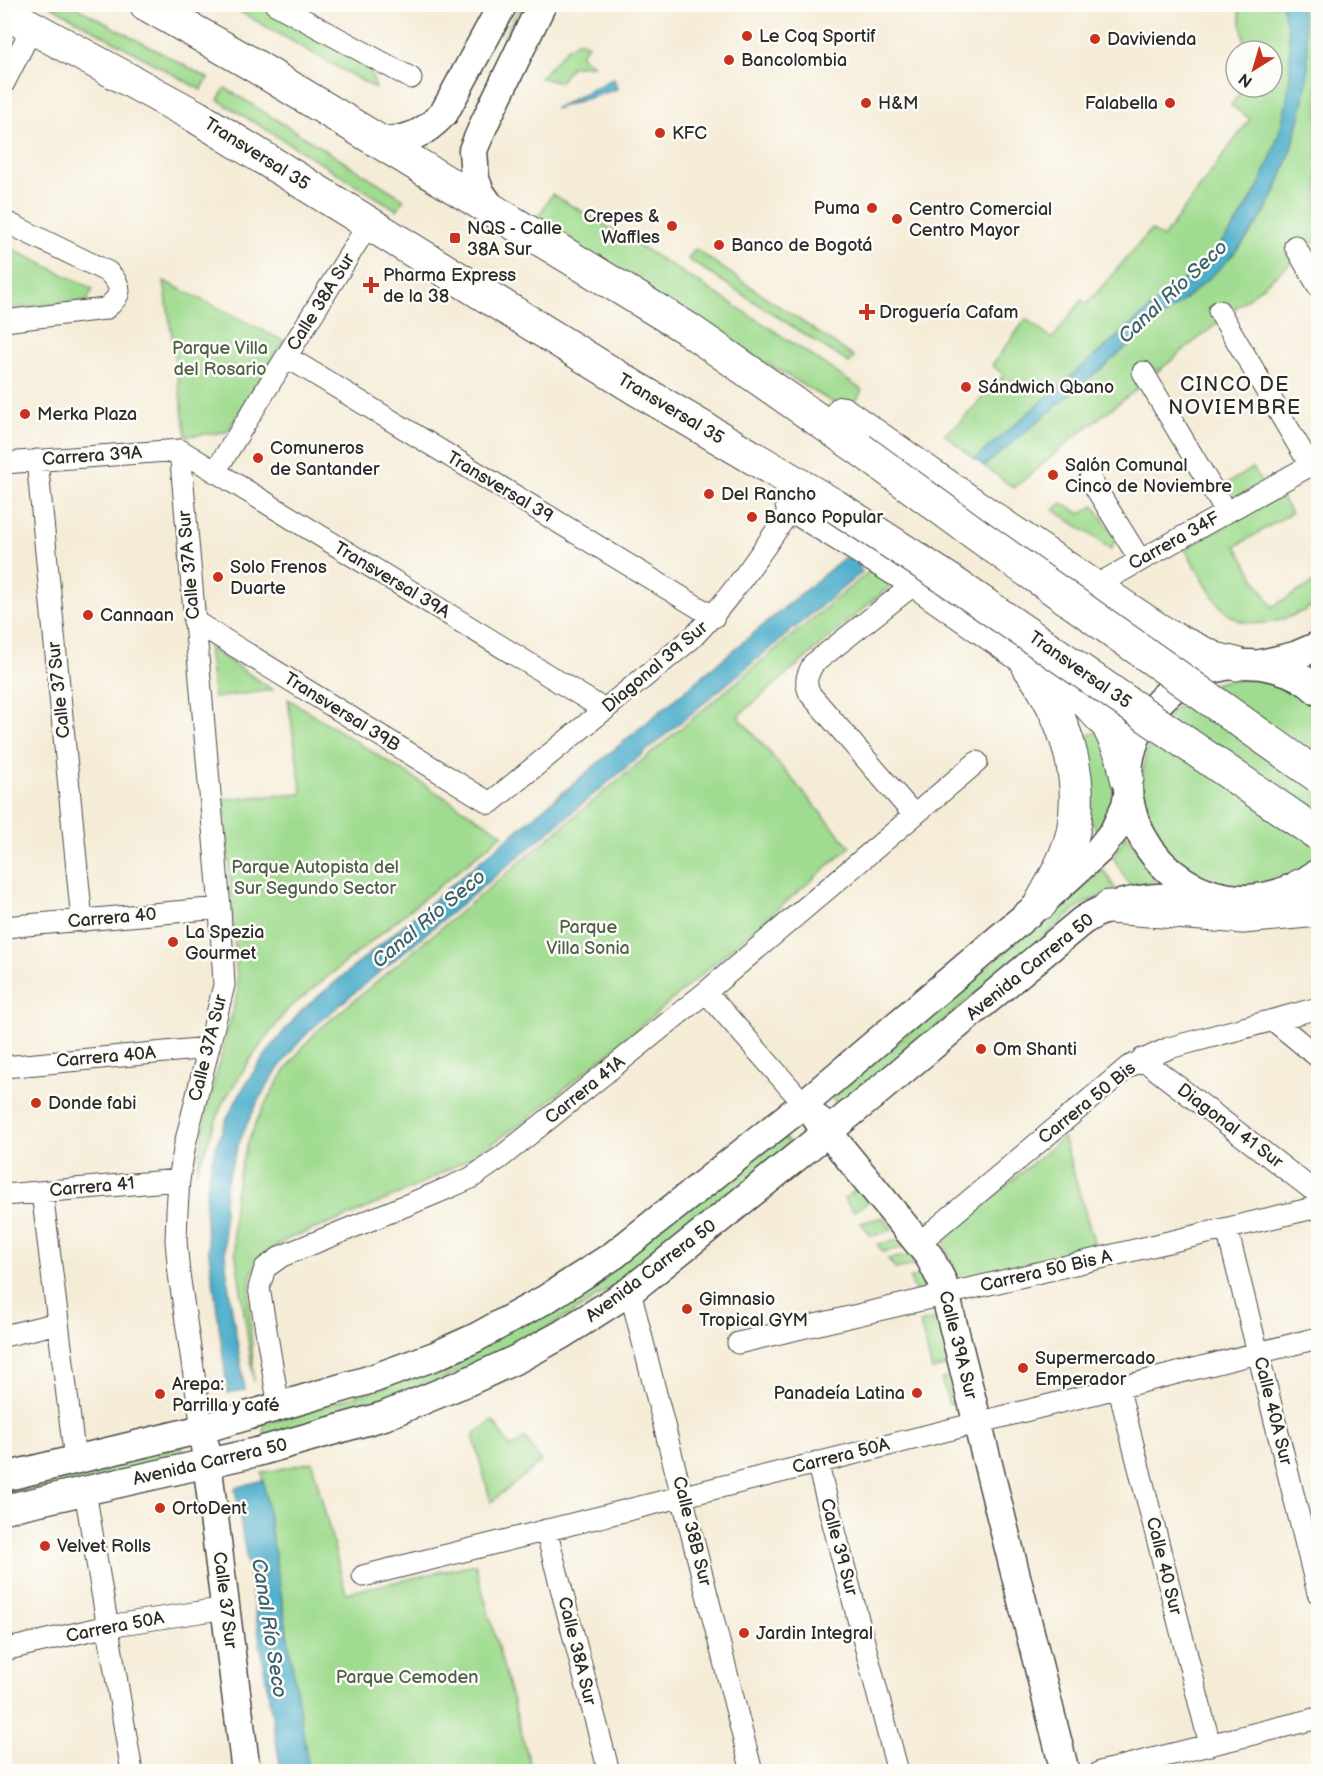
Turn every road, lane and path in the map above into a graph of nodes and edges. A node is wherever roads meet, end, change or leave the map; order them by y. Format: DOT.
graph roads {
  1 [pos="146,4"];
  2 [pos="275,4"];
  3 [pos="503,4"];
  4 [pos="542,4"];
  5 [pos="19,19"];
  6 [pos="411,78"];
  7 [pos="4,83"];
  8 [pos="382,142"];
  9 [pos="494,212"];
  10 [pos="4,221"];
  11 [pos="369,223"];
  12 [pos="1295,246"];
  13 [pos="1318,286"];
  14 [pos="1219,311"];
  15 [pos="4,321"];
  16 [pos="688,329"];
  17 [pos="287,357"];
  18 [pos="1143,372"];
  19 [pos="637,389"];
  20 [pos="180,450"];
  21 [pos="37,460"];
  22 [pos="4,463"];
  23 [pos="1314,463"];
  24 [pos="215,471"];
  25 [pos="1090,479"];
  26 [pos="794,505"];
  27 [pos="1226,512"];
  28 [pos="1140,560"];
  29 [pos="917,582"];
  30 [pos="1093,586"];
  31 [pos="714,617"];
  32 [pos="194,621"];
  33 [pos="1318,646"];
  34 [pos="1018,651"];
  35 [pos="1247,664"];
  36 [pos="1318,690"];
  37 [pos="605,710"];
  38 [pos="977,762"];
  39 [pos="1318,776"];
  40 [pos="1128,787"];
  41 [pos="490,803"];
  42 [pos="914,815"];
  43 [pos="1318,834"];
  44 [pos="1314,888"];
  45 [pos="1220,896"];
  46 [pos="1041,903"];
  47 [pos="1109,907"];
  48 [pos="220,908"];
  49 [pos="82,921"];
  50 [pos="4,927"];
  51 [pos="706,992"];
  52 [pos="1318,1008"];
  53 [pos="1273,1020"];
  54 [pos="208,1048"];
  55 [pos="1318,1057"];
  56 [pos="1142,1059"];
  57 [pos="4,1066"];
  58 [pos="804,1104"];
  59 [pos="828,1132"];
  60 [pos="178,1180"];
  61 [pos="42,1192"];
  62 [pos="1318,1194"];
  63 [pos="4,1195"];
  64 [pos="1318,1208"];
  65 [pos="1227,1229"];
  66 [pos="919,1243"];
  67 [pos="630,1291"];
  68 [pos="946,1294"];
  69 [pos="58,1323"];
  70 [pos="4,1336"];
  71 [pos="1318,1338"];
  72 [pos="738,1343"];
  73 [pos="1258,1353"];
  74 [pos="1118,1386"];
  75 [pos="279,1407"];
  76 [pos="978,1422"];
  77 [pos="210,1427"];
  78 [pos="75,1460"];
  79 [pos="214,1462"];
  80 [pos="817,1462"];
  81 [pos="4,1476"];
  82 [pos="85,1491"];
  83 [pos="683,1496"];
  84 [pos="4,1509"];
  85 [pos="546,1530"];
  86 [pos="363,1576"];
  87 [pos="1318,1593"];
  88 [pos="226,1608"];
  89 [pos="108,1626"];
  90 [pos="4,1650"];
  91 [pos="1318,1719"];
  92 [pos="1210,1745"];
  93 [pos="132,1772"];
  94 [pos="246,1772"];
  95 [pos="609,1772"];
  96 [pos="752,1772"];
  97 [pos="898,1772"];
  98 [pos="1065,1772"];
  99 [pos="1100,1772"];
  1 -- 8 [label="highway"];
  2 -- 6 [label="street"];
  3 -- 8 [label="main road"];
  4 -- 9 [label="main road"];
  5 -- 7 [label="street"];
  5 -- 11 [label="highway, Transversal 35"];
  8 -- 9 [label="highway"];
  9 -- 16 [label="highway"];
  10 -- 15 [label="street"];
  11 -- 17 [label="street, Calle 38A Sur"];
  11 -- 19 [label="highway, Transversal 35"];
  12 -- 13 [label="street"];
  14 -- 23 [label="street"];
  16 -- 30 [label="highway"];
  16 -- 39 [label="highway, bridge"];
  17 -- 24 [label="street, Calle 38A Sur"];
  17 -- 31 [label="street, Transversal 39"];
  18 -- 27 [label="street"];
  19 -- 26 [label="highway"];
  19 -- 43 [label="highway, Transversal 35, bridge"];
  20 -- 21 [label="street, Carrera 39A"];
  20 -- 24 [label="street, Transversal 39A"];
  20 -- 32 [label="street, Calle 37A Sur"];
  21 -- 22 [label="street, Carrera 39A"];
  21 -- 49 [label="street, Calle 37 Sur"];
  23 -- 27 [label="street, Carrera 34F"];
  24 -- 37 [label="street, Transversal 39A"];
  25 -- 28 [label="street"];
  26 -- 29 [label="highway"];
  26 -- 31 [label="street, Diagonal 39 Sur"];
  27 -- 28 [label="street, Carrera 34F"];
  28 -- 30 [label="street, Carrera 34F"];
  29 -- 34 [label="highway"];
  29 -- 42 [label="street"];
  30 -- 35 [label="highway"];
  31 -- 37 [label="street, Diagonal 39 Sur"];
  32 -- 41 [label="street, Transversal 39B"];
  32 -- 48 [label="street, Calle 37A Sur"];
  33 -- 35 [label="main road"];
  34 -- 40 [label="highway"];
  34 -- 46 [label="highway"];
  35 -- 36 [label="main road"];
  35 -- 40 [label="main road"];
  37 -- 41 [label="street, Diagonal 39 Sur"];
  38 -- 42 [label="street, Carrera 41A"];
  40 -- 45 [label="main road"];
  40 -- 46 [label="main road, Avenida Carrera 50"];
  42 -- 51 [label="street, Carrera 41A"];
  44 -- 45 [label="main road"];
  44 -- 47 [label="highway"];
  45 -- 47 [label="main road, Avenida Carrera 50"];
  46 -- 58 [label="main road, Avenida Carrera 50"];
  47 -- 59 [label="main road, Avenida Carrera 50"];
  48 -- 49 [label="street, Carrera 40"];
  48 -- 54 [label="street, Calle 37A Sur"];
  49 -- 50 [label="street, Carrera 40"];
  51 -- 58 [label="street, Calle 39A Sur"];
  51 -- 75 [label="street, Carrera 41A"];
  52 -- 53 [label="street, Carrera 50 Bis"];
  53 -- 55 [label="street"];
  53 -- 56 [label="street, Carrera 50 Bis"];
  54 -- 57 [label="street, Carrera 40A"];
  54 -- 60 [label="street, Calle 37A Sur"];
  56 -- 62 [label="street, Diagonal 41 Sur"];
  56 -- 66 [label="street, Carrera 50 Bis"];
  58 -- 59 [label="main road, Calle 39A Sur"];
  58 -- 75 [label="main road, Avenida Carrera 50"];
  59 -- 66 [label="main road, Calle 39A Sur"];
  59 -- 67 [label="main road, Avenida Carrera 50"];
  60 -- 61 [label="street, Carrera 41"];
  60 -- 77 [label="street, Calle 37A Sur"];
  61 -- 63 [label="street, Carrera 41"];
  61 -- 69 [label="street"];
  64 -- 65 [label="street, Carrera 50 Bis A"];
  65 -- 68 [label="street, Carrera 50 Bis A"];
  65 -- 73 [label="street, Calle 40A Sur"];
  66 -- 68 [label="main road, Calle 39A Sur"];
  67 -- 79 [label="main road, Avenida Carrera 50"];
  67 -- 83 [label="street, Calle 38B Sur"];
  68 -- 72 [label="street, Carrera 50 Bis A"];
  68 -- 76 [label="main road, Calle 39A Sur"];
  69 -- 70 [label="street"];
  69 -- 78 [label="street"];
  71 -- 73 [label="street, Carrera 50A"];
  73 -- 74 [label="street, Carrera 50A"];
  73 -- 87 [label="street, Calle 40A Sur"];
  74 -- 76 [label="street, Carrera 50A"];
  74 -- 92 [label="street, Calle 40 Sur"];
  75 -- 77 [label="main road, Avenida Carrera 50"];
  76 -- 80 [label="street, Carrera 50A"];
  76 -- 98 [label="main road, Calle 39A Sur"];
  77 -- 78 [label="main road, Avenida Carrera 50"];
  77 -- 79 [label="main road, Calle 37 Sur"];
  78 -- 81 [label="main road, Avenida Carrera 50"];
  79 -- 82 [label="main road, Avenida Carrera 50"];
  79 -- 88 [label="main road, Calle 37 Sur"];
  80 -- 83 [label="street, Carrera 50A"];
  80 -- 97 [label="street, Calle 39 Sur"];
  82 -- 84 [label="main road, Avenida Carrera 50"];
  82 -- 89 [label="street"];
  83 -- 85 [label="street, Carrera 50A"];
  83 -- 96 [label="street, Calle 38B Sur"];
  85 -- 86 [label="street, Carrera 50A"];
  85 -- 95 [label="street, Calle 38A Sur"];
  88 -- 89 [label="street, Carrera 50A"];
  88 -- 94 [label="main road, Calle 37 Sur"];
  89 -- 90 [label="street, Carrera 50A"];
  89 -- 93 [label="street"];
  91 -- 92 [label="street"];
  92 -- 99 [label="street"];
}
